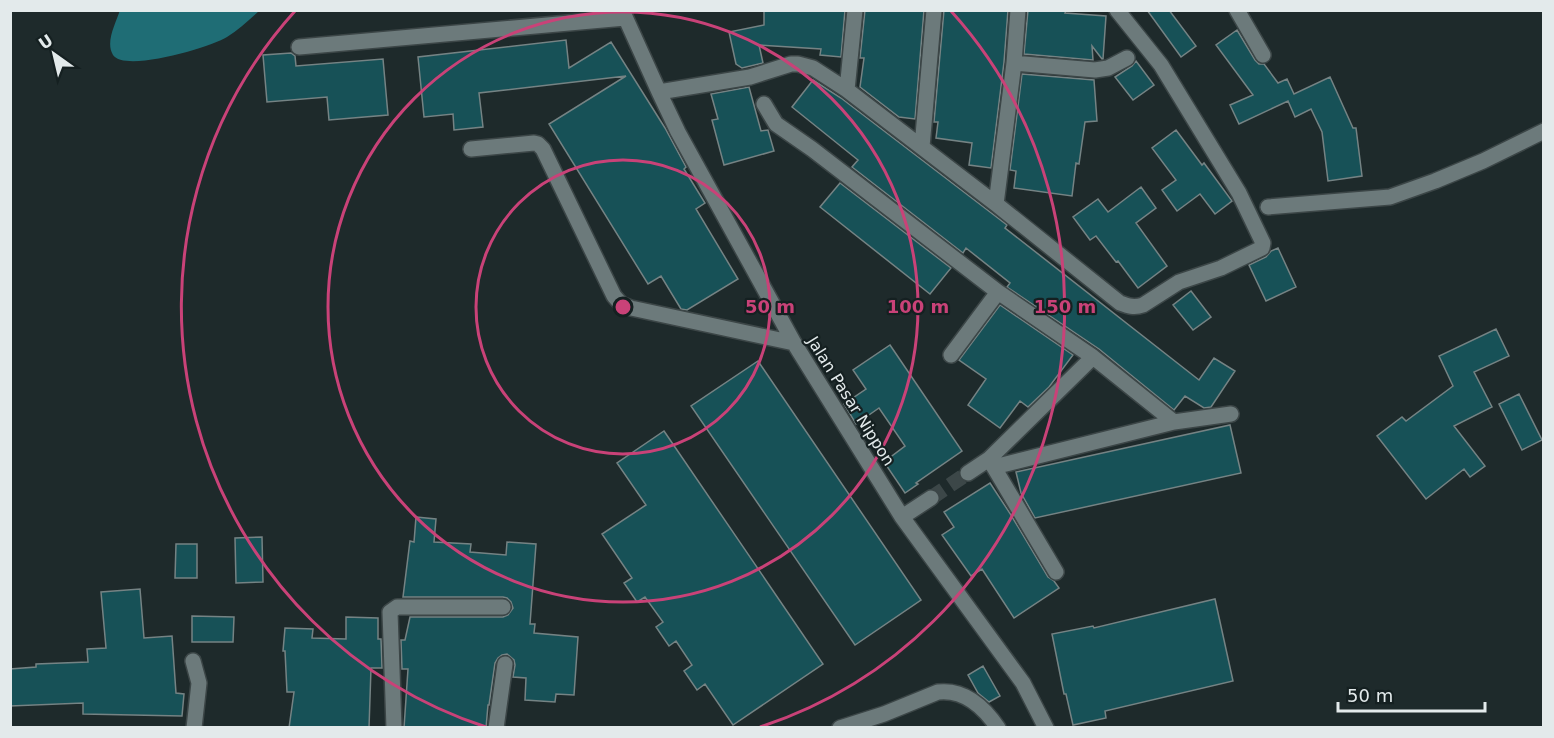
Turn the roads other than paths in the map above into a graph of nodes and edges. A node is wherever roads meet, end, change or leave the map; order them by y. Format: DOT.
graph roads {
  1 [pos="855,10"];
  2 [pos="934,10"];
  3 [pos="1018,10"];
  4 [pos="1117,10"];
  5 [pos="1237,10"];
  6 [pos="624,14"];
  7 [pos="299,47"];
  8 [pos="1263,55"];
  9 [pos="1127,58"];
  10 [pos="1014,63"];
  11 [pos="847,90"];
  12 [pos="659,92"];
  13 [pos="764,104"];
  14 [pos="1544,131"];
  15 [pos="922,147"];
  16 [pos="471,149"];
  17 [pos="996,204"];
  18 [pos="1268,207"];
  19 [pos="998,292"];
  20 [pos="794,344"];
  21 [pos="951,355"];
  22 [pos="1093,357"];
  23 [pos="1231,414"];
  24 [pos="1174,422"];
  25 [pos="992,463"];
  26 [pos="968,473"];
  27 [pos="931,498"];
  28 [pos="902,517"];
  29 [pos="1056,572"];
  30 [pos="503,607"];
  31 [pos="193,661"];
  32 [pos="505,664"];
  33 [pos="194,728"];
  34 [pos="394,728"];
  35 [pos="496,728"];
  36 [pos="840,728"];
  37 [pos="998,728"];
  38 [pos="1046,728"];
  1 -- 11 [label="street"];
  2 -- 15 [label="street"];
  3 -- 10 [label="street"];
  4 -- 17 [label="street"];
  5 -- 8 [label="street"];
  6 -- 7 [label="street"];
  6 -- 12 [label="street, Jalan Pasar Nippon"];
  9 -- 10 [label="street"];
  10 -- 17 [label="street"];
  11 -- 12 [label="street"];
  11 -- 15 [label="street"];
  12 -- 20 [label="street, Jalan Pasar Nippon"];
  13 -- 19 [label="street"];
  14 -- 18 [label="street"];
  15 -- 17 [label="street"];
  16 -- 20 [label="street"];
  19 -- 21 [label="street"];
  19 -- 22 [label="street"];
  20 -- 28 [label="street, Jalan Pasar Nippon"];
  22 -- 24 [label="street"];
  22 -- 25 [label="street"];
  23 -- 24 [label="street"];
  24 -- 25 [label="street"];
  25 -- 26 [label="street"];
  25 -- 29 [label="street"];
  27 -- 28 [label="street"];
  28 -- 38 [label="street, Jalan Pasar Nippon"];
  30 -- 34 [label="street"];
  31 -- 33 [label="street"];
  32 -- 35 [label="street"];
  36 -- 37 [label="street"];
}
